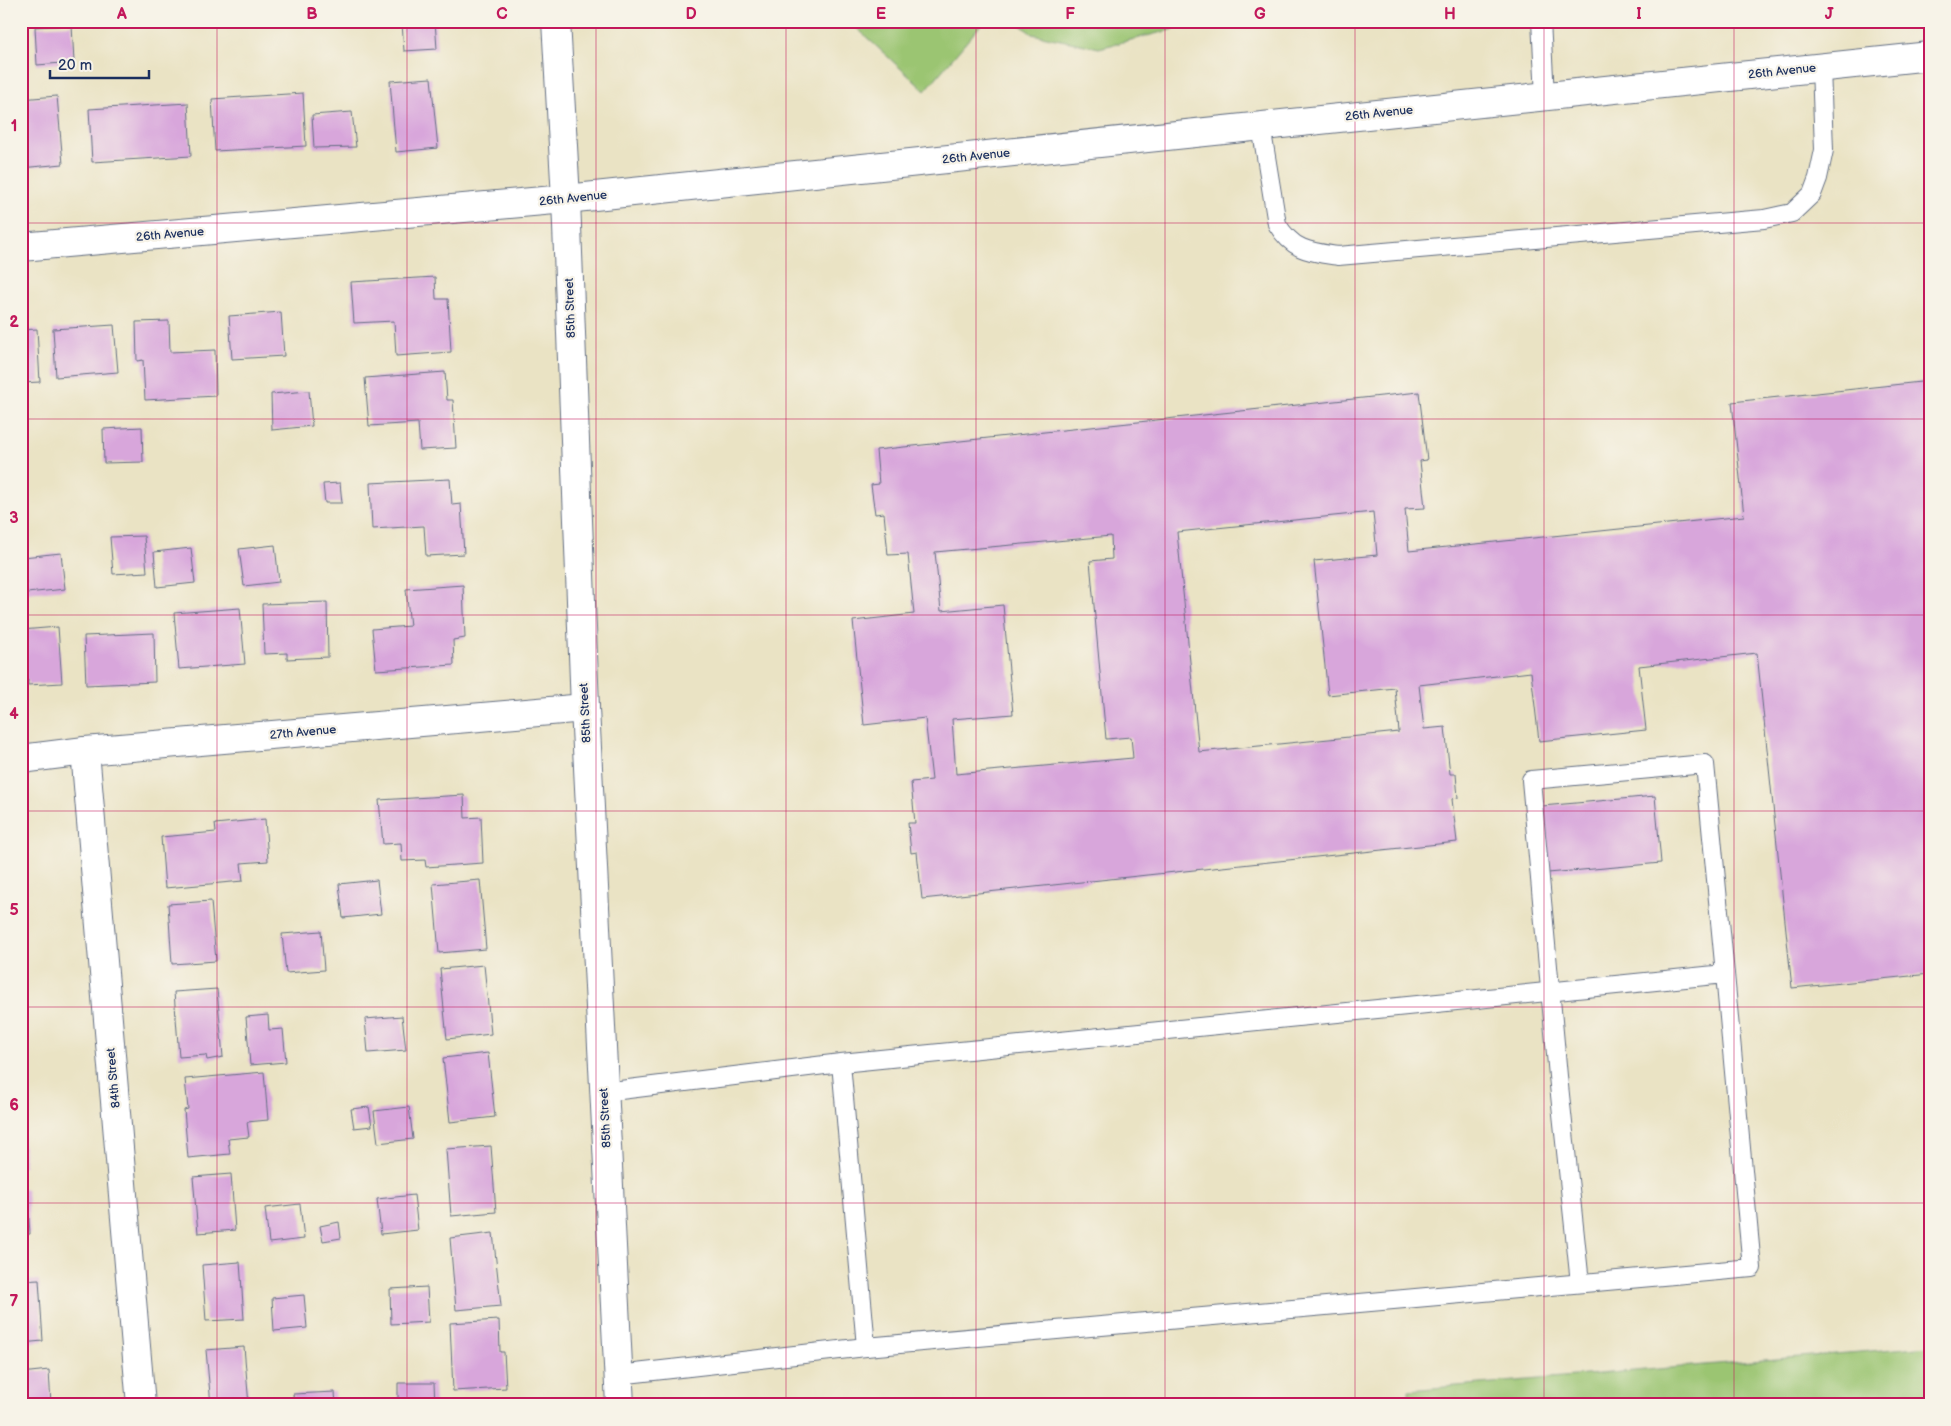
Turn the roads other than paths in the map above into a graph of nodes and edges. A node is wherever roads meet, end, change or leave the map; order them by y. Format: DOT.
graph roads {
  1 [pos="556,21"];
  2 [pos="1541,21"];
  3 [pos="1930,56"];
  4 [pos="1821,67"];
  5 [pos="1545,96"];
  6 [pos="1261,126"];
  7 [pos="566,199"];
  8 [pos="21,247"];
  9 [pos="585,708"];
  10 [pos="85,751"];
  11 [pos="21,759"];
  12 [pos="1725,974"];
  13 [pos="1551,992"];
  14 [pos="840,1063"];
  15 [pos="604,1092"];
  16 [pos="1580,1283"];
  17 [pos="866,1347"];
  18 [pos="618,1374"];
  19 [pos="140,1405"];
  20 [pos="620,1405"];
  1 -- 7 [label="street, 85th Street"];
  2 -- 5 [label="lane"];
  3 -- 4 [label="street, 26th Avenue"];
  4 -- 5 [label="street, 26th Avenue"];
  4 -- 6 [label="lane"];
  5 -- 6 [label="street, 26th Avenue"];
  6 -- 7 [label="street, 26th Avenue"];
  7 -- 8 [label="street, 26th Avenue"];
  7 -- 9 [label="street, 85th Street"];
  9 -- 10 [label="street, 27th Avenue"];
  9 -- 15 [label="street, 85th Street"];
  10 -- 11 [label="street, 27th Avenue"];
  10 -- 19 [label="street, 84th Street"];
  12 -- 13 [label="lane"];
  12 -- 13 [label="lane"];
  12 -- 16 [label="lane"];
  13 -- 14 [label="lane"];
  13 -- 16 [label="lane"];
  14 -- 15 [label="lane"];
  14 -- 17 [label="lane"];
  15 -- 18 [label="street, 85th Street"];
  16 -- 17 [label="lane"];
  17 -- 18 [label="lane"];
  18 -- 20 [label="street, 85th Street"];
}
